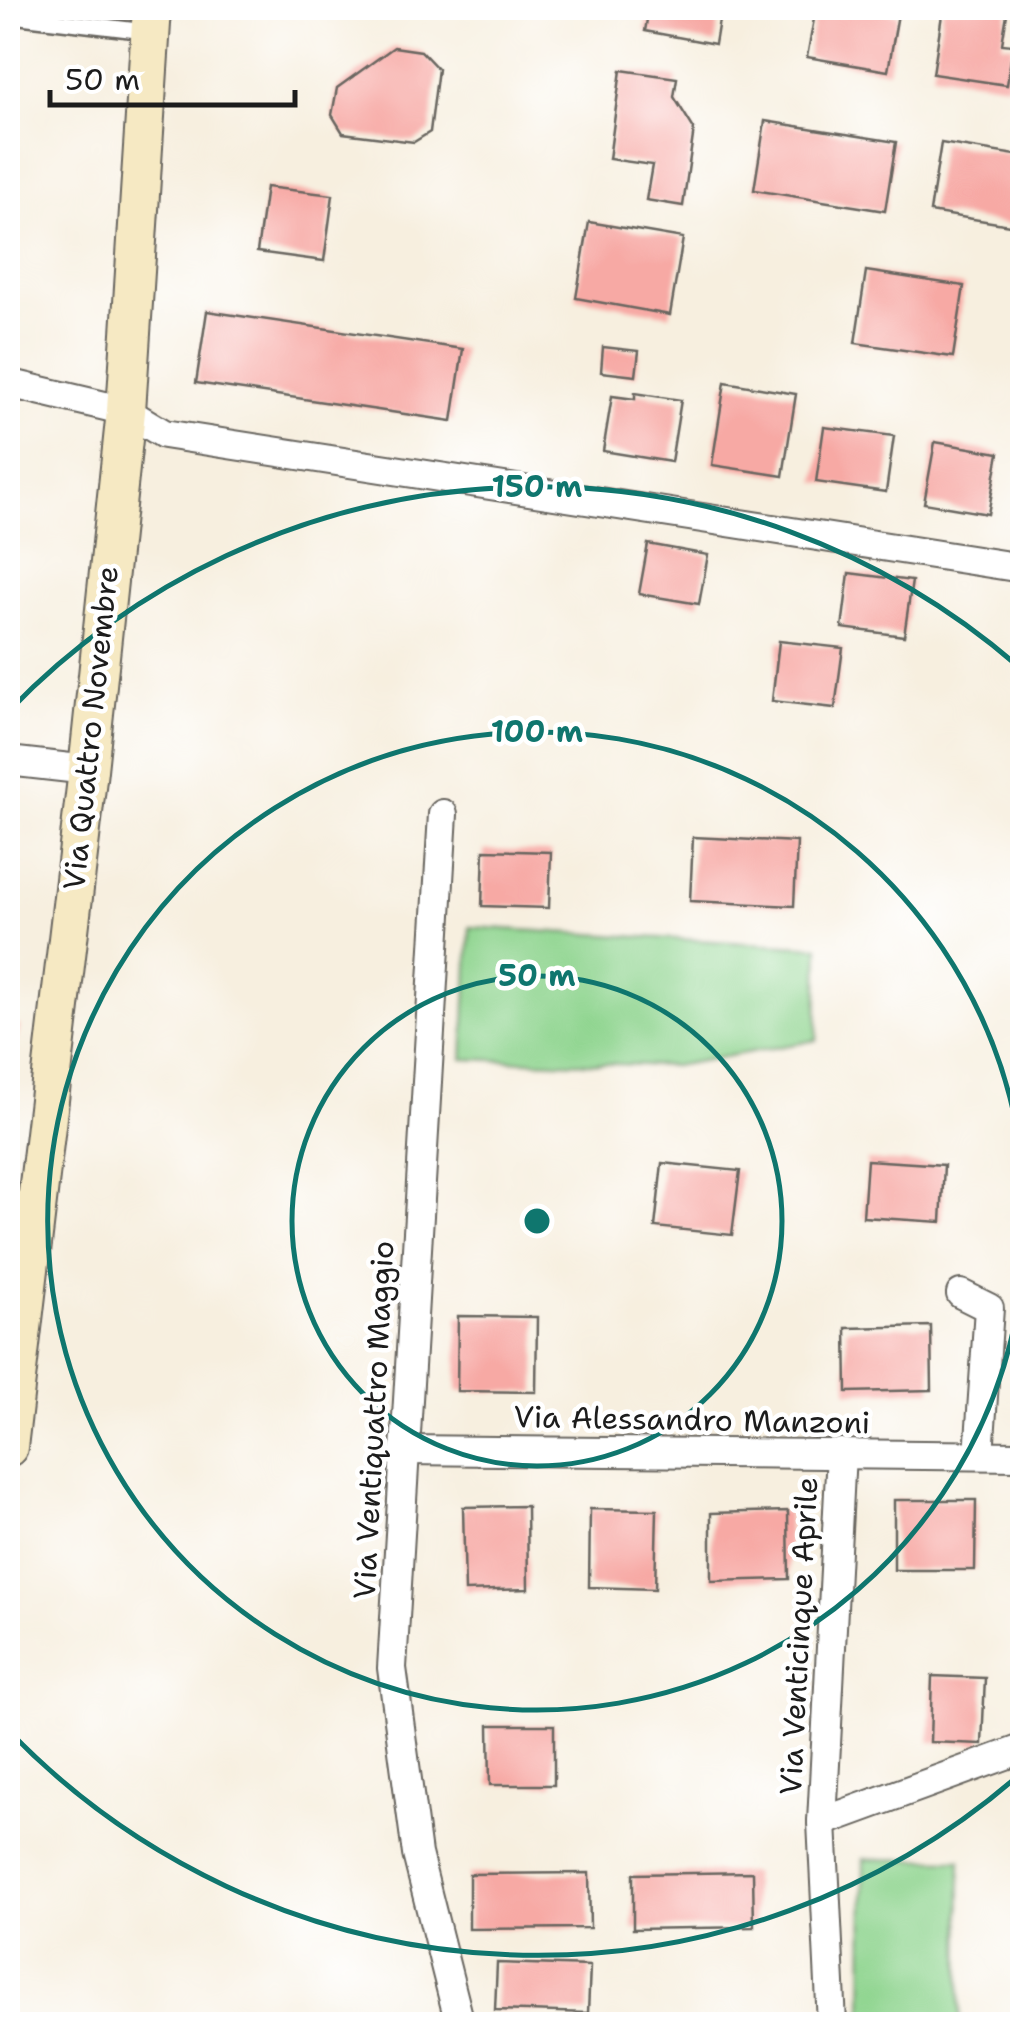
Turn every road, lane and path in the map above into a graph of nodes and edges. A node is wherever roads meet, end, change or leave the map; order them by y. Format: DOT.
graph roads {
  1 [pos="8,15"];
  2 [pos="151,20"];
  3 [pos="8,383"];
  4 [pos="126,411"];
  5 [pos="1022,568"];
  6 [pos="8,761"];
  7 [pos="88,770"];
  8 [pos="443,814"];
  9 [pos="961,1294"];
  10 [pos="8,1447"];
  11 [pos="404,1450"];
  12 [pos="841,1453"];
  13 [pos="978,1455"];
  14 [pos="1022,1456"];
  15 [pos="1022,1750"];
  16 [pos="822,1822"];
  17 [pos="460,2024"];
  18 [pos="832,2024"];
  1 -- 2 [label="lane"];
  2 -- 4 [label="street, Via Quattro Novembre"];
  3 -- 4 [label="street"];
  4 -- 5 [label="street"];
  4 -- 7 [label="street, Via Quattro Novembre"];
  6 -- 7 [label="street"];
  7 -- 10 [label="street, Via Quattro Novembre"];
  8 -- 11 [label="street, Via Ventiquattro Maggio"];
  9 -- 13 [label="street"];
  11 -- 12 [label="street, Via Alessandro Manzoni"];
  11 -- 17 [label="street, Via Ventiquattro Maggio"];
  12 -- 13 [label="street, Via Alessandro Manzoni"];
  12 -- 16 [label="street, Via Venticinque Aprile"];
  13 -- 14 [label="street, Via Alessandro Manzoni"];
  15 -- 16 [label="street, Via Venticinque Aprile"];
  16 -- 18 [label="street, Via Venticinque Aprile"];
}
